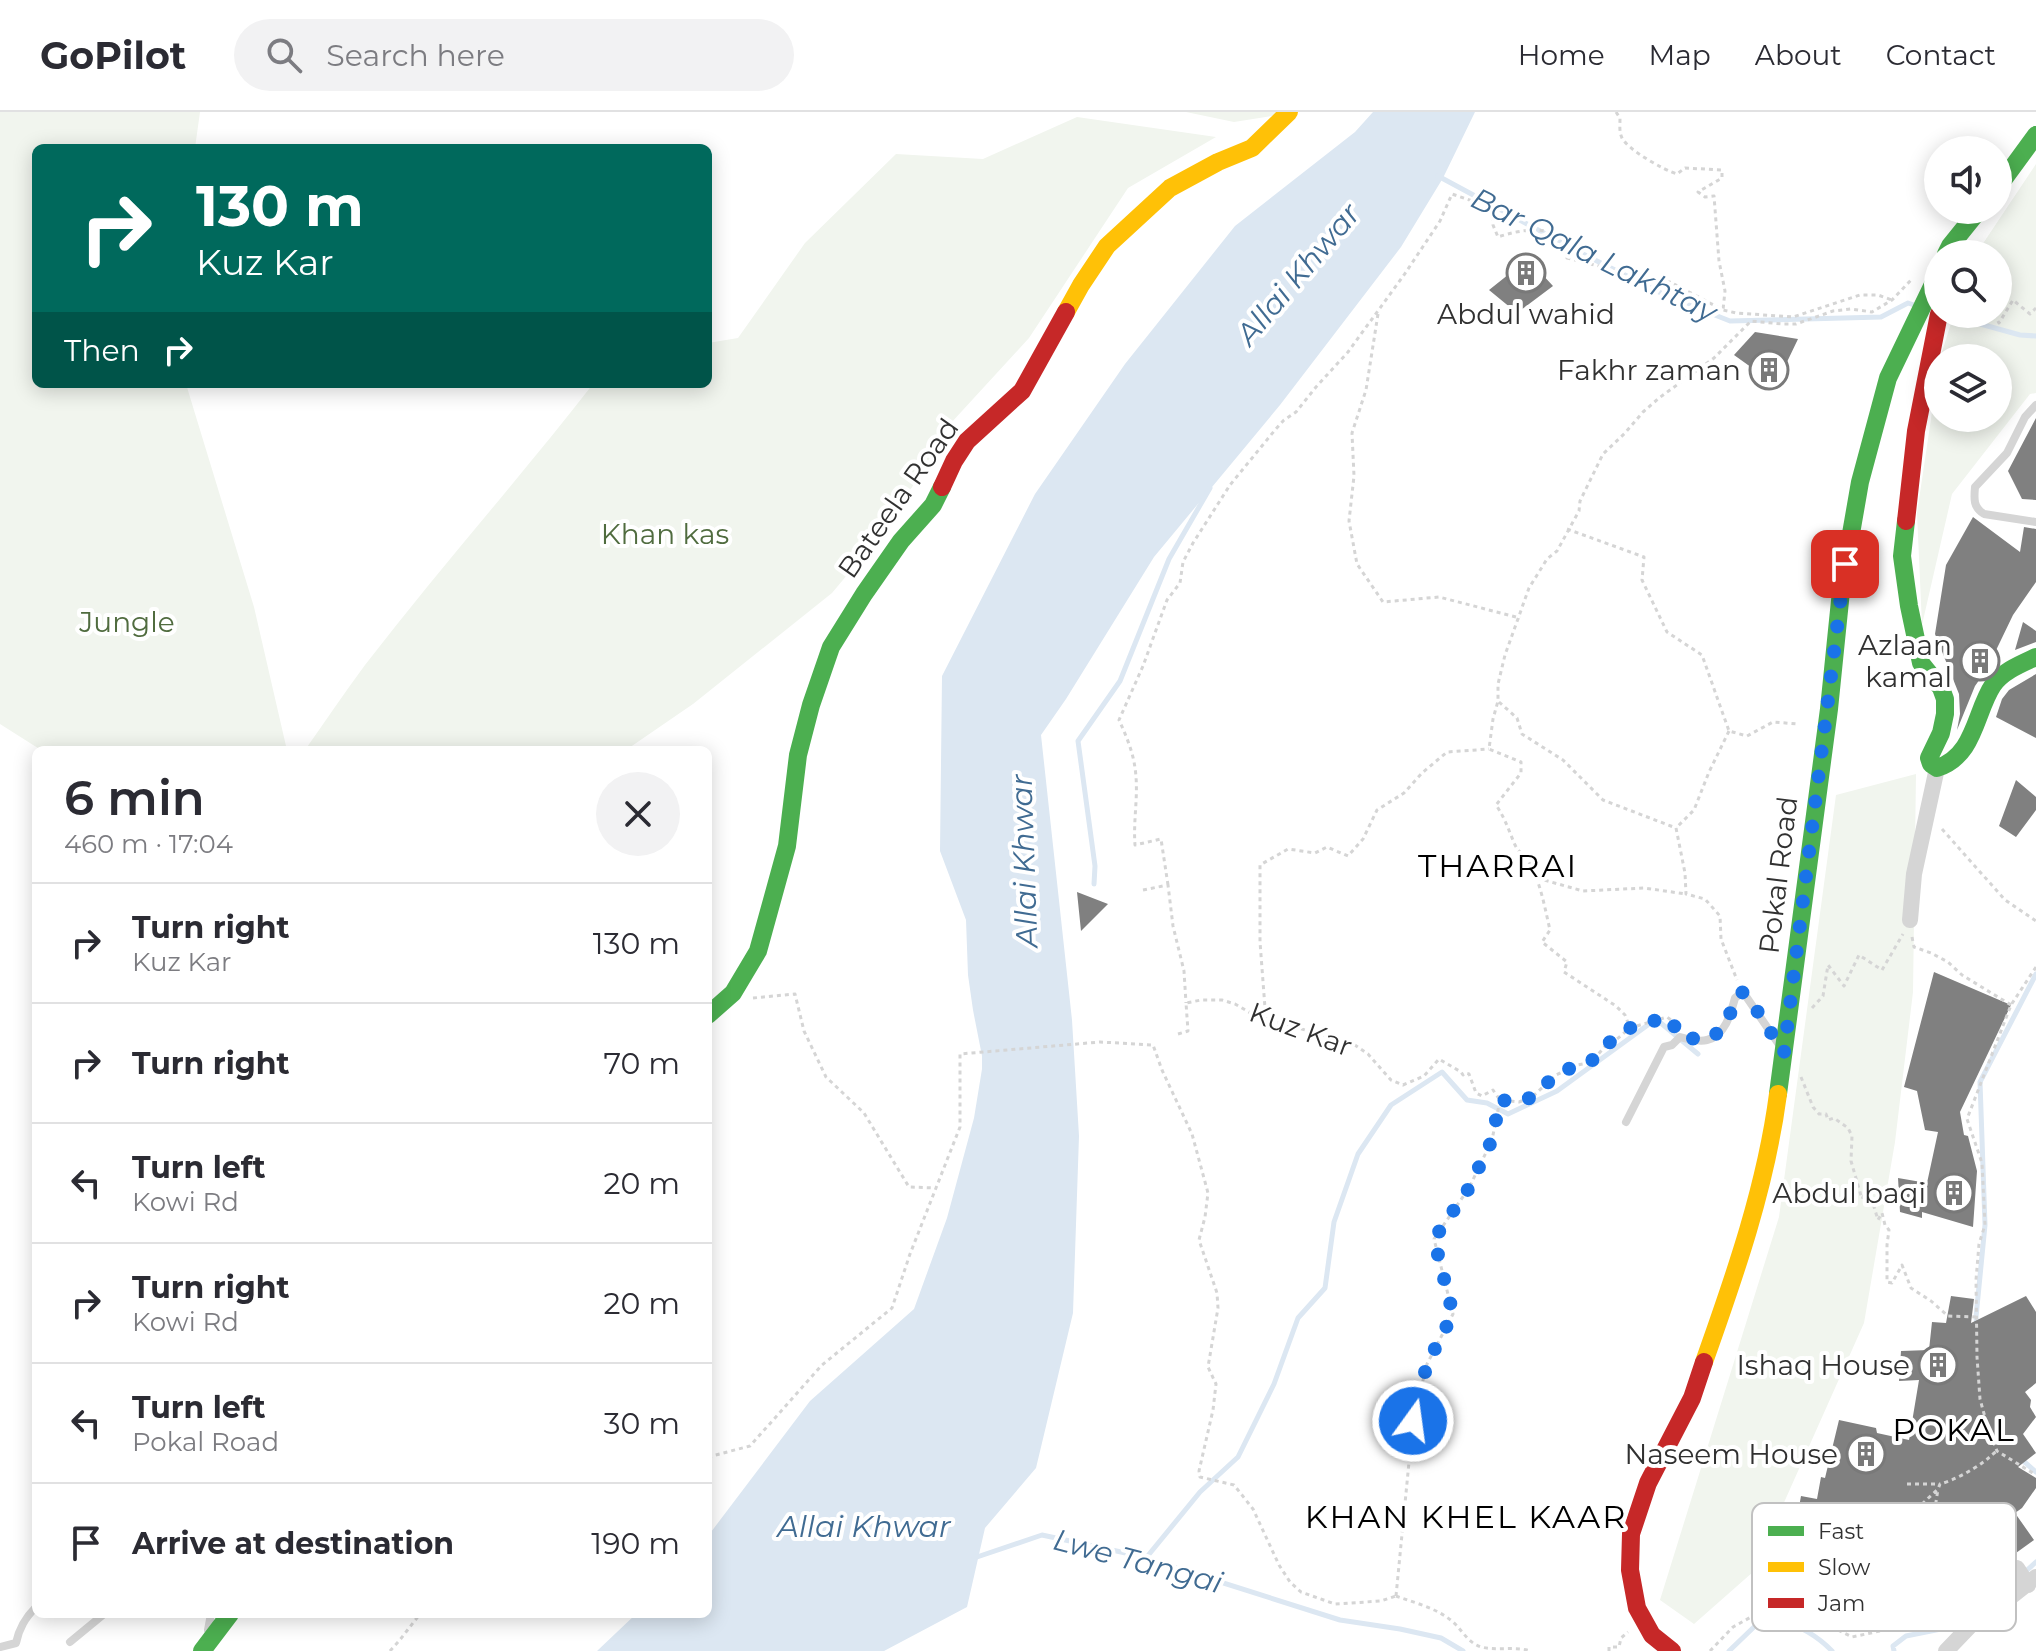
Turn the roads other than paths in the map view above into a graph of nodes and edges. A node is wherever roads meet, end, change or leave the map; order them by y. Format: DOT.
graph roads {
  1 [pos="1289,112"];
  2 [pos="2036,135"];
  3 [pos="2012,168"];
  4 [pos="1924,303"];
  5 [pos="1936,328"];
  6 [pos="2036,405"];
  7 [pos="2036,522"];
  8 [pos="2036,657"];
  9 [pos="1937,768"];
  10 [pos="1910,920"];
  11 [pos="712,1011"];
  12 [pos="1784,1053"];
  13 [pos="1626,1122"];
  14 [pos="2017,1568"];
  15 [pos="2032,1581"];
  16 [pos="2016,1593"];
  17 [pos="32,1611"];
  18 [pos="98,1618"];
  19 [pos="210,1618"];
  20 [pos="227,1618"];
  21 [pos="1965,1631"];
  22 [pos="70,1642"];
  23 [pos="0,1647"];
  24 [pos="204,1649"];
  25 [pos="1672,1651"];
  26 [pos="1946,1651"];
  1 -- 11 [label="street, Bateela Road"];
  2 -- 3 [label="street"];
  4 -- 12 [label="street, Pokal Road"];
  5 -- 9 [label="street"];
  6 -- 7 [label="lane"];
  8 -- 9 [label="street"];
  9 -- 10 [label="street"];
  12 -- 13 [label="lane"];
  12 -- 25 [label="street, Pokal Road"];
  14 -- 15 [label="street"];
  15 -- 16 [label="street"];
  17 -- 23 [label="lane"];
  18 -- 22 [label="lane"];
  19 -- 24 [label="lane"];
  20 -- 24 [label="street"];
  21 -- 26 [label="street"];
}
